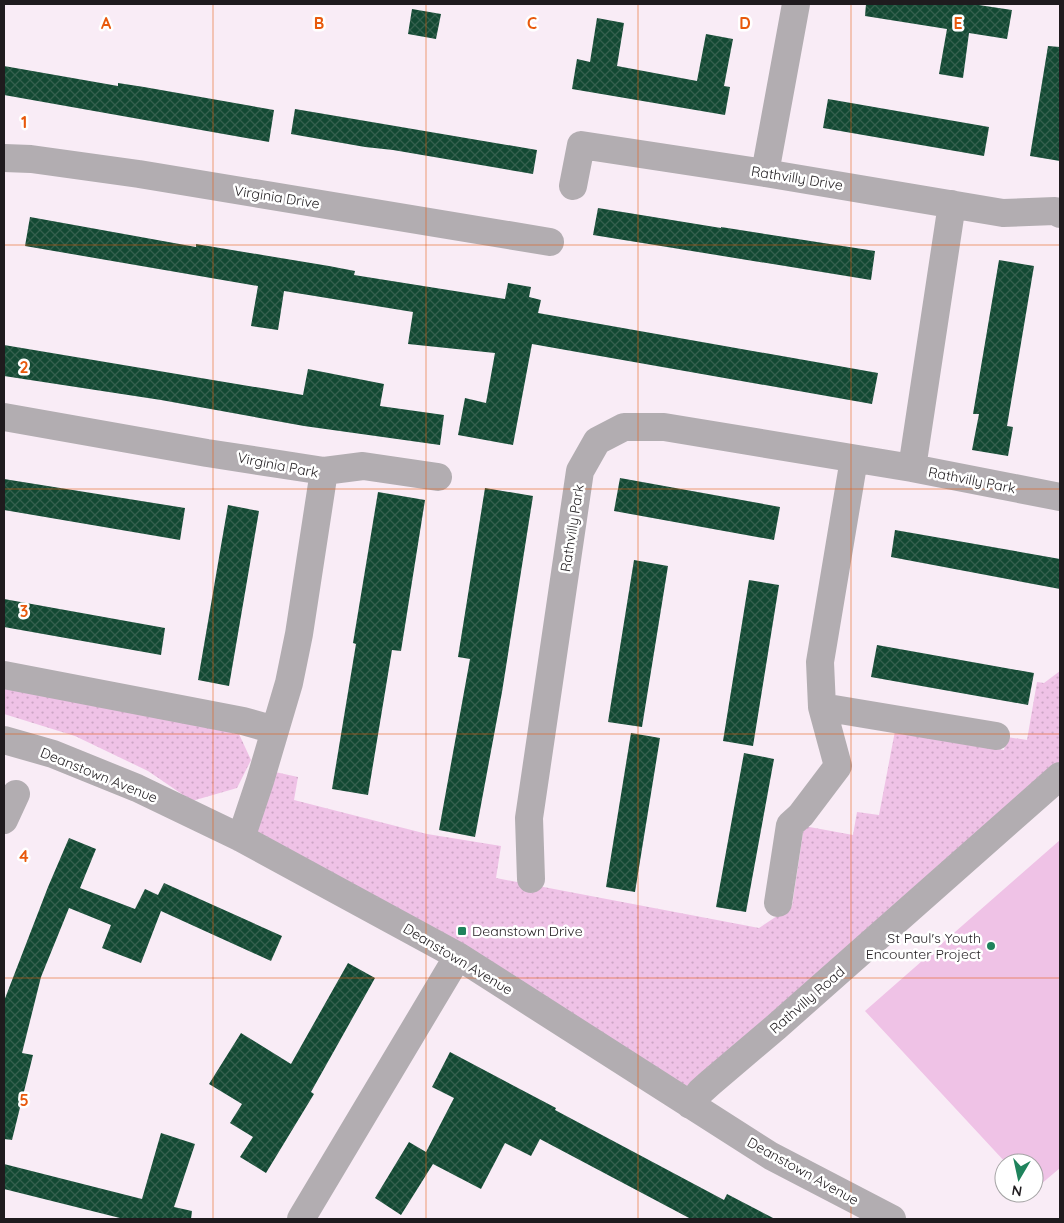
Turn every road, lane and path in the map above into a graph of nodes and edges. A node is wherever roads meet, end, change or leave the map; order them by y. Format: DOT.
graph roads {
  1 [pos="796,4"];
  2 [pos="4,158"];
  3 [pos="765,173"];
  4 [pos="573,186"];
  5 [pos="952,204"];
  6 [pos="1058,213"];
  7 [pos="550,242"];
  8 [pos="4,417"];
  9 [pos="854,459"];
  10 [pos="912,468"];
  11 [pos="324,471"];
  12 [pos="438,477"];
  13 [pos="1060,497"];
  14 [pos="4,675"];
  15 [pos="822,707"];
  16 [pos="274,730"];
  17 [pos="996,736"];
  18 [pos="4,740"];
  19 [pos="1060,776"];
  20 [pos="16,794"];
  21 [pos="4,820"];
  22 [pos="242,838"];
  23 [pos="530,879"];
  24 [pos="778,903"];
  25 [pos="458,956"];
  26 [pos="690,1105"];
  27 [pos="301,1219"];
  28 [pos="892,1219"];
  1 -- 3 [label="street"];
  2 -- 7 [label="street, Virginia Drive"];
  3 -- 4 [label="street, Rathvilly Drive"];
  3 -- 5 [label="street, Rathvilly Drive"];
  5 -- 6 [label="street, Rathvilly Drive"];
  5 -- 10 [label="street"];
  8 -- 11 [label="street, Virginia Park"];
  9 -- 10 [label="street, Rathvilly Park"];
  9 -- 15 [label="street"];
  9 -- 23 [label="street, Rathvilly Park"];
  10 -- 13 [label="street, Rathvilly Park"];
  11 -- 12 [label="street"];
  11 -- 16 [label="street, Virginia Park"];
  14 -- 16 [label="street"];
  15 -- 17 [label="street"];
  15 -- 24 [label="street"];
  16 -- 22 [label="street, Virginia Park"];
  18 -- 22 [label="street, Deanstown Avenue"];
  19 -- 26 [label="street, Rathvilly Road"];
  20 -- 21 [label="street"];
  22 -- 25 [label="street, Deanstown Avenue"];
  25 -- 26 [label="street, Deanstown Avenue"];
  25 -- 27 [label="street"];
  26 -- 28 [label="street, Deanstown Avenue"];
}
